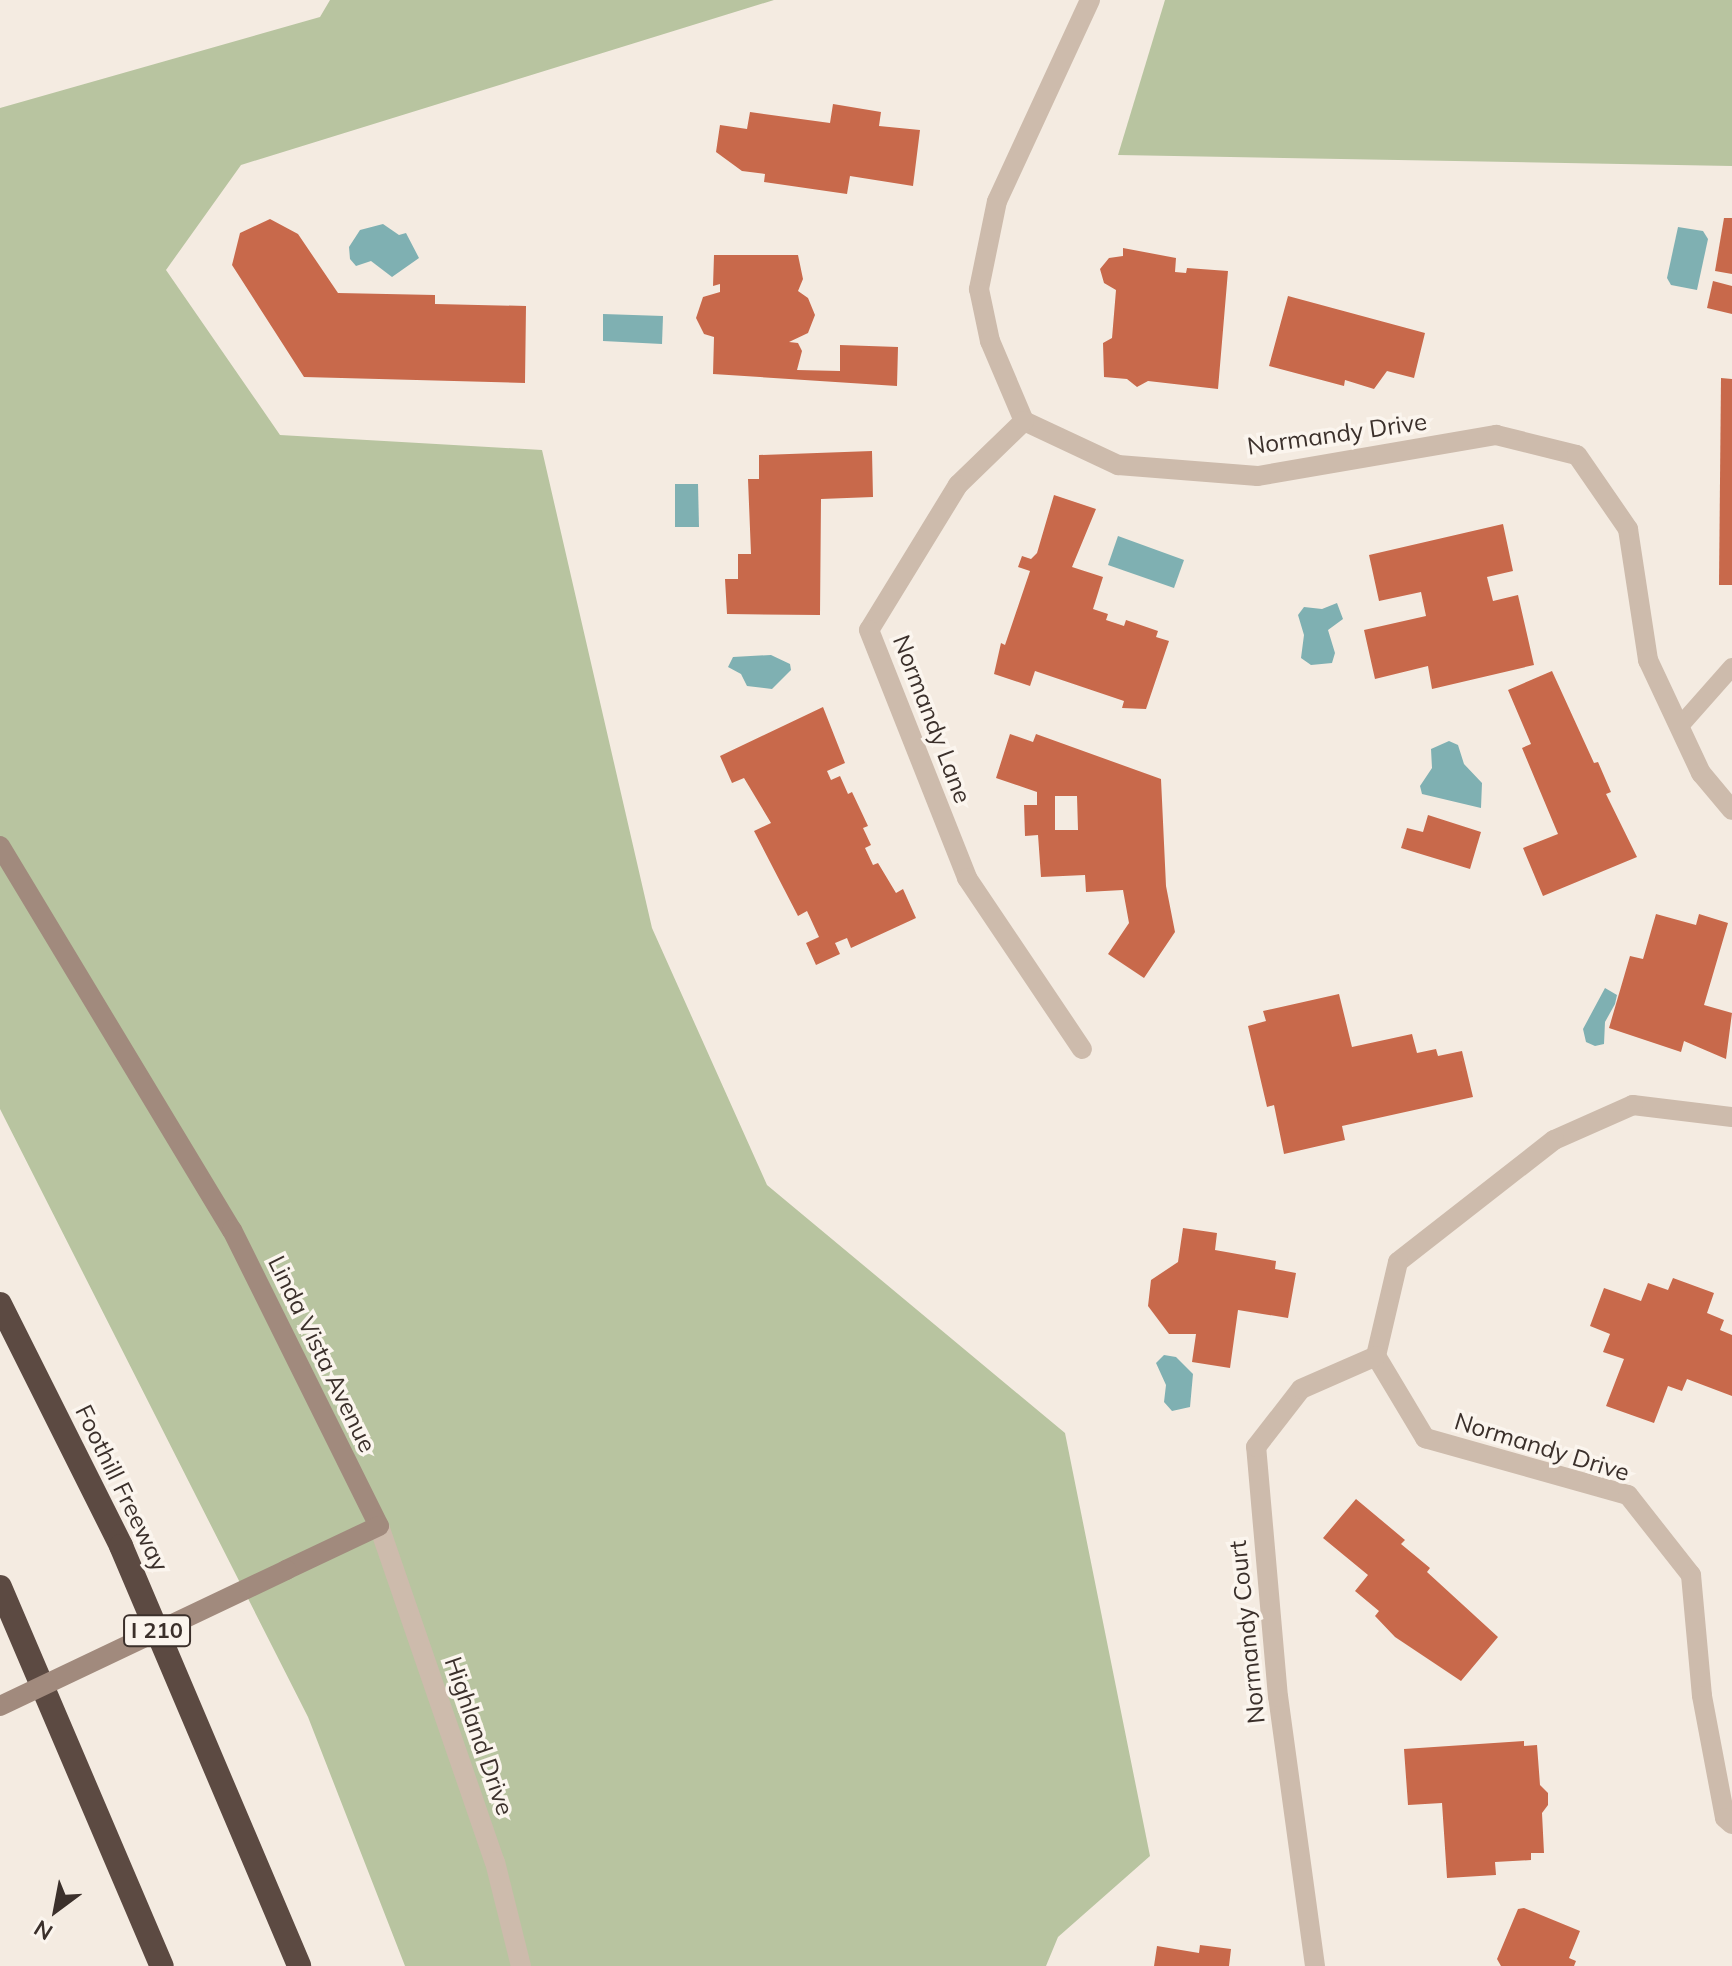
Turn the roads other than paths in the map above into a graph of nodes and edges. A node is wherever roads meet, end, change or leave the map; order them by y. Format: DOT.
graph roads {
  1 [pos="1090,0"];
  2 [pos="1024,421"];
  3 [pos="1732,667"];
  4 [pos="1679,727"];
  5 [pos="1732,810"];
  6 [pos="0,846"];
  7 [pos="1082,1049"];
  8 [pos="1732,1117"];
  9 [pos="0,1304"];
  10 [pos="1376,1356"];
  11 [pos="379,1526"];
  12 [pos="0,1587"];
  13 [pos="0,1706"];
  14 [pos="1732,1824"];
  15 [pos="162,1966"];
  16 [pos="299,1966"];
  17 [pos="521,1966"];
  18 [pos="1315,1966"];
  1 -- 2 [label="street"];
  2 -- 4 [label="street, Normandy Drive"];
  2 -- 7 [label="street, Normandy Lane"];
  3 -- 4 [label="lane"];
  4 -- 5 [label="street, Normandy Drive"];
  6 -- 11 [label="main road, Linda Vista Avenue"];
  8 -- 10 [label="street"];
  9 -- 16 [label="highway, Foothill Freeway / I 210"];
  10 -- 14 [label="street, Normandy Drive"];
  10 -- 18 [label="street, Normandy Court"];
  11 -- 13 [label="main road, bridge"];
  11 -- 17 [label="street, Highland Drive"];
  12 -- 15 [label="highway"];
}
